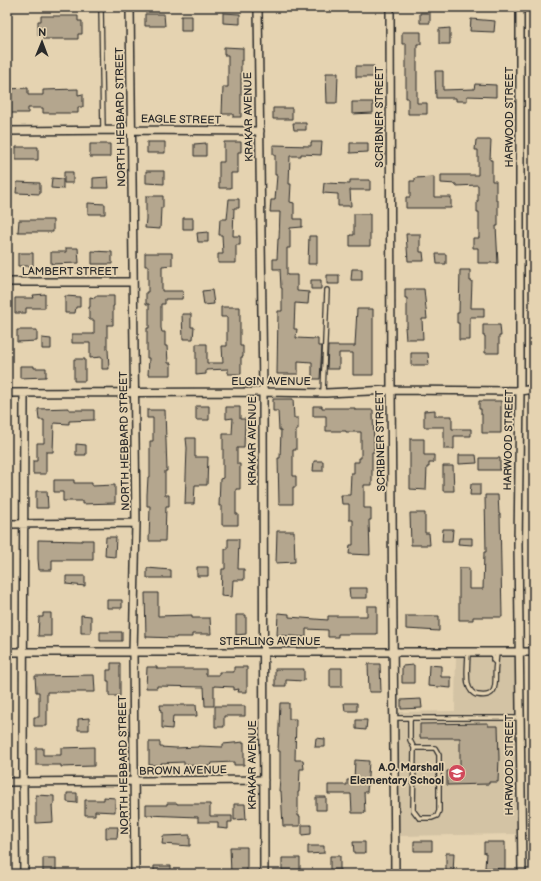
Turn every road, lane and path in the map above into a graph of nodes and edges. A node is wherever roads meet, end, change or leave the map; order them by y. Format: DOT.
graph roads {
  1 [pos="101,7"];
  2 [pos="130,7"];
  3 [pos="258,7"];
  4 [pos="390,7"];
  5 [pos="520,7"];
  6 [pos="103,130"];
  7 [pos="132,130"];
  8 [pos="7,131"];
  9 [pos="260,131"];
  10 [pos="7,282"];
  11 [pos="133,282"];
  12 [pos="327,290"];
  13 [pos="534,389"];
  14 [pos="391,390"];
  15 [pos="520,391"];
  16 [pos="263,392"];
  17 [pos="7,393"];
  18 [pos="24,393"];
  19 [pos="134,393"];
  20 [pos="324,393"];
  21 [pos="136,522"];
  22 [pos="7,524"];
  23 [pos="24,524"];
  24 [pos="394,651"];
  25 [pos="468,651"];
  26 [pos="7,652"];
  27 [pos="24,652"];
  28 [pos="495,652"];
  29 [pos="520,652"];
  30 [pos="534,652"];
  31 [pos="133,653"];
  32 [pos="263,653"];
  33 [pos="394,718"];
  34 [pos="410,718"];
  35 [pos="520,718"];
  36 [pos="414,748"];
  37 [pos="264,780"];
  38 [pos="7,782"];
  39 [pos="23,782"];
  40 [pos="134,782"];
  41 [pos="24,874"];
  42 [pos="135,874"];
  43 [pos="264,874"];
  44 [pos="395,874"];
  45 [pos="522,874"];
  1 -- 6 [label="lane"];
  2 -- 7 [label="street, NORTH HEBBARD STREET"];
  3 -- 9 [label="street, KRAKAR AVENUE"];
  4 -- 14 [label="street, SCRIBNER STREET"];
  5 -- 15 [label="street, HARWOOD STREET"];
  6 -- 7 [label="street, EAGLE STREET"];
  6 -- 8 [label="street, EAGLE STREET"];
  7 -- 9 [label="street, EAGLE STREET"];
  7 -- 11 [label="street, NORTH HEBBARD STREET"];
  9 -- 16 [label="street, KRAKAR AVENUE"];
  10 -- 11 [label="street, LAMBERT STREET"];
  11 -- 19 [label="street, NORTH HEBBARD STREET"];
  12 -- 20 [label="lane"];
  13 -- 15 [label="street, ELGIN AVENUE"];
  14 -- 15 [label="street, ELGIN AVENUE"];
  14 -- 20 [label="street, ELGIN AVENUE"];
  14 -- 24 [label="street, SCRIBNER STREET"];
  15 -- 29 [label="street, HARWOOD STREET"];
  16 -- 19 [label="street, ELGIN AVENUE"];
  16 -- 20 [label="street, ELGIN AVENUE"];
  16 -- 32 [label="street, KRAKAR AVENUE"];
  17 -- 18 [label="street, ELGIN AVENUE"];
  18 -- 19 [label="street, ELGIN AVENUE"];
  18 -- 23 [label="street"];
  19 -- 21 [label="street, NORTH HEBBARD STREET"];
  21 -- 23 [label="street"];
  21 -- 31 [label="street, NORTH HEBBARD STREET"];
  22 -- 23 [label="street"];
  23 -- 27 [label="street"];
  24 -- 25 [label="street, STERLING AVENUE"];
  24 -- 32 [label="street, STERLING AVENUE"];
  24 -- 33 [label="street, SCRIBNER STREET"];
  25 -- 28 [label="street, STERLING AVENUE"];
  25 -- 28 [label="lane"];
  26 -- 27 [label="street, STERLING AVENUE"];
  27 -- 31 [label="street, STERLING AVENUE"];
  27 -- 39 [label="street"];
  28 -- 29 [label="street, STERLING AVENUE"];
  29 -- 30 [label="street, STERLING AVENUE"];
  29 -- 35 [label="street, HARWOOD STREET"];
  31 -- 32 [label="street, STERLING AVENUE"];
  31 -- 40 [label="street, NORTH HEBBARD STREET"];
  32 -- 37 [label="street, KRAKAR AVENUE"];
  33 -- 34 [label="lane"];
  33 -- 44 [label="street, SCRIBNER STREET"];
  34 -- 35 [label="lane"];
  34 -- 36 [label="lane"];
  35 -- 45 [label="street, HARWOOD STREET"];
  36 -- 36 [label="lane"];
  37 -- 40 [label="street, BROWN AVENUE"];
  37 -- 43 [label="street, KRAKAR AVENUE"];
  38 -- 39 [label="street, BROWN AVENUE"];
  39 -- 40 [label="street, BROWN AVENUE"];
  39 -- 41 [label="street"];
  40 -- 42 [label="street, NORTH HEBBARD STREET"];
}
